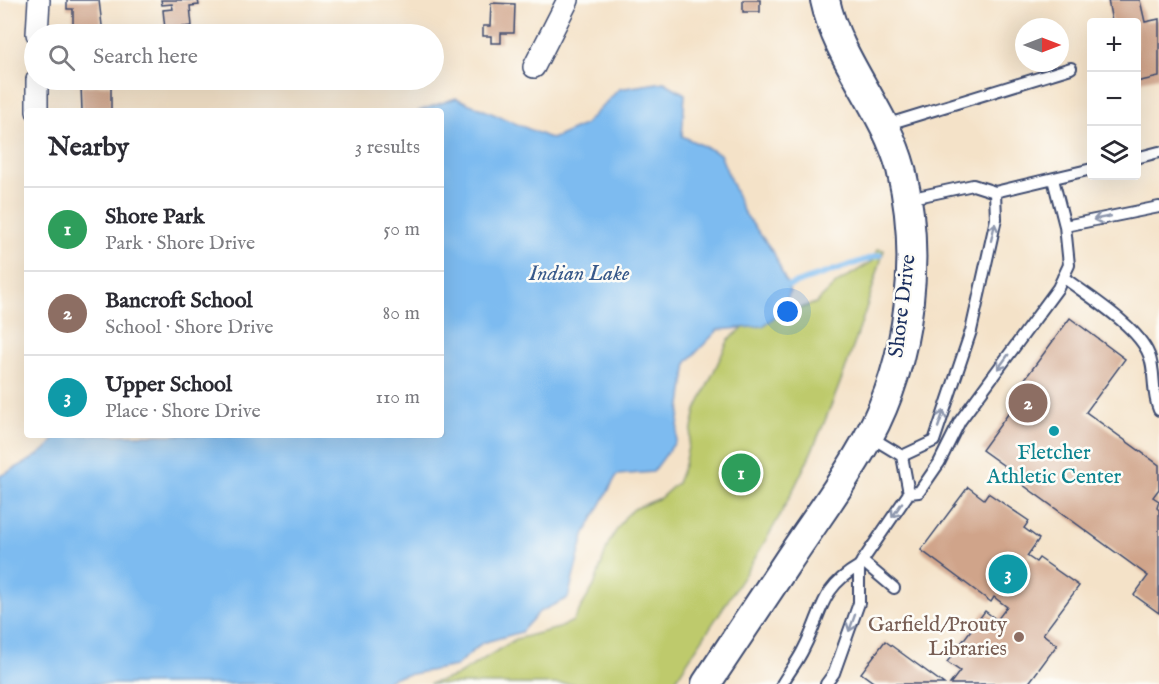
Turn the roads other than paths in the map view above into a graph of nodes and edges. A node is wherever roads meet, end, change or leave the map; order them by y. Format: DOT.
graph roads {
  1 [pos="39,0"];
  2 [pos="568,0"];
  3 [pos="825,0"];
  4 [pos="38,24"];
  5 [pos="534,67"];
  6 [pos="1071,68"];
  7 [pos="37,90"];
  8 [pos="37,108"];
  9 [pos="883,126"];
  10 [pos="1159,152"];
  11 [pos="1141,157"];
  12 [pos="1087,170"];
  13 [pos="1053,179"];
  14 [pos="994,192"];
  15 [pos="908,199"];
  16 [pos="1159,207"];
  17 [pos="1065,226"];
  18 [pos="1063,277"];
  19 [pos="1159,410"];
  20 [pos="869,436"];
  21 [pos="902,456"];
  22 [pos="909,493"];
  23 [pos="860,563"];
  24 [pos="894,588"];
  25 [pos="706,684"];
  26 [pos="782,684"];
  27 [pos="826,684"];
  1 -- 4 [label="street"];
  2 -- 5 [label="street"];
  3 -- 9 [label="main road, Shore Drive"];
  6 -- 9 [label="lane"];
  7 -- 8 [label="street"];
  9 -- 15 [label="main road, Shore Drive"];
  10 -- 11 [label="lane"];
  12 -- 13 [label="lane"];
  13 -- 14 [label="lane"];
  13 -- 17 [label="lane"];
  14 -- 15 [label="lane"];
  21 -- 14 [label="lane, one-way"];
  15 -- 20 [label="main road, Shore Drive"];
  16 -- 17 [label="lane, one-way"];
  17 -- 18 [label="lane"];
  18 -- 19 [label="lane"];
  18 -- 22 [label="lane, one-way"];
  20 -- 21 [label="lane"];
  20 -- 25 [label="main road, Shore Drive"];
  21 -- 22 [label="lane"];
  22 -- 23 [label="lane, one-way"];
  23 -- 24 [label="lane"];
  23 -- 26 [label="lane"];
  23 -- 27 [label="lane, one-way"];
}
